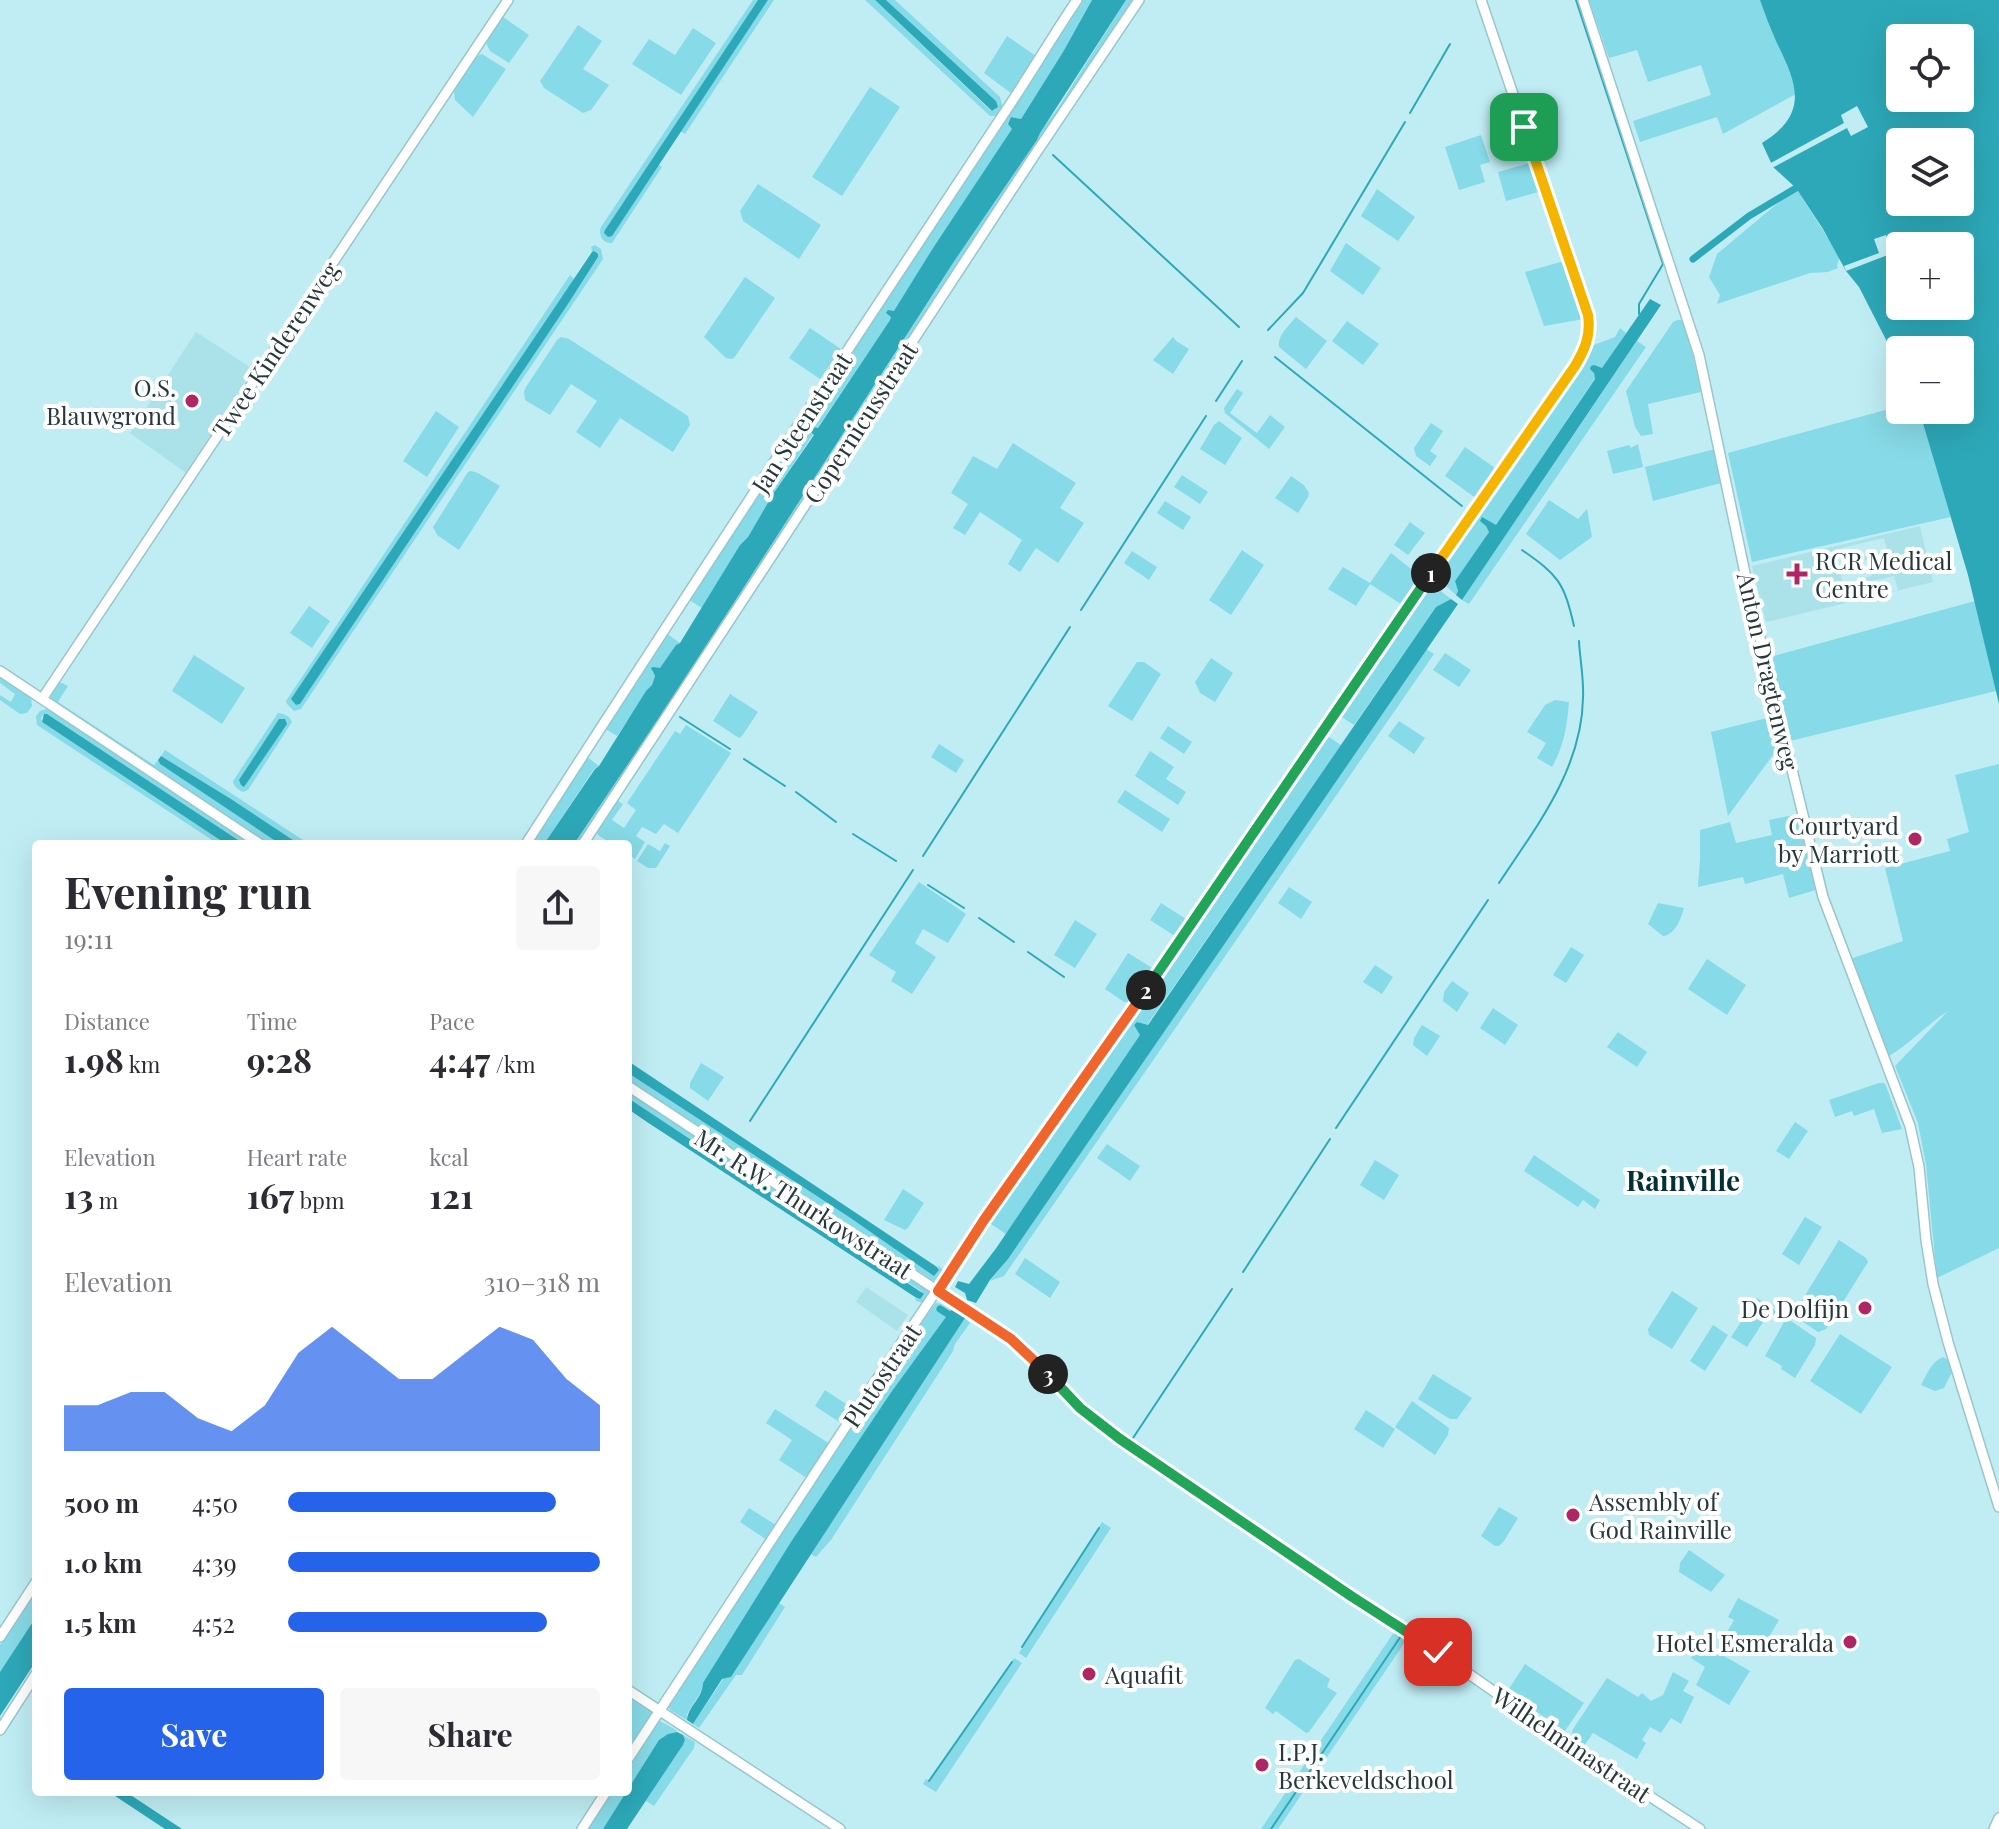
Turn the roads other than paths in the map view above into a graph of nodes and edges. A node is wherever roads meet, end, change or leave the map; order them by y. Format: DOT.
graph roads {
  1 [pos="508,0"];
  2 [pos="1077,0"];
  3 [pos="1139,0"];
  4 [pos="1481,0"];
  5 [pos="1583,0"];
  6 [pos="0,671"];
  7 [pos="42,699"];
  8 [pos="254,840"];
  9 [pos="529,840"];
  10 [pos="586,840"];
  11 [pos="632,1089"];
  12 [pos="942,1293"];
  13 [pos="976,1315"];
  14 [pos="1999,1507"];
  15 [pos="32,1588"];
  16 [pos="0,1637"];
  17 [pos="32,1680"];
  18 [pos="632,1693"];
  19 [pos="663,1713"];
  20 [pos="0,1730"];
  21 [pos="632,1754"];
  22 [pos="603,1796"];
  23 [pos="1999,1818"];
  24 [pos="582,1829"];
  25 [pos="840,1829"];
  26 [pos="1700,1829"];
  27 [pos="1994,1829"];
  1 -- 7 [label="street, Twee Kinderenweg"];
  2 -- 9 [label="street, Jan Steenstraat"];
  3 -- 10 [label="street, Copernicusstraat"];
  4 -- 12 [label="street, Plutostraat"];
  5 -- 14 [label="street, Anton Dragtenweg"];
  6 -- 7 [label="street"];
  7 -- 8 [label="street"];
  11 -- 12 [label="street, Mr. R.W. Thurkowstraat"];
  12 -- 13 [label="street, Mr. R.W. Thurkowstraat"];
  12 -- 19 [label="street, Plutostraat"];
  13 -- 26 [label="street, Wilhelminastraat"];
  15 -- 16 [label="street"];
  17 -- 20 [label="street"];
  18 -- 19 [label="street"];
  19 -- 21 [label="street, Plutostraat"];
  19 -- 25 [label="street"];
  22 -- 24 [label="street"];
  23 -- 27 [label="street"];
}
